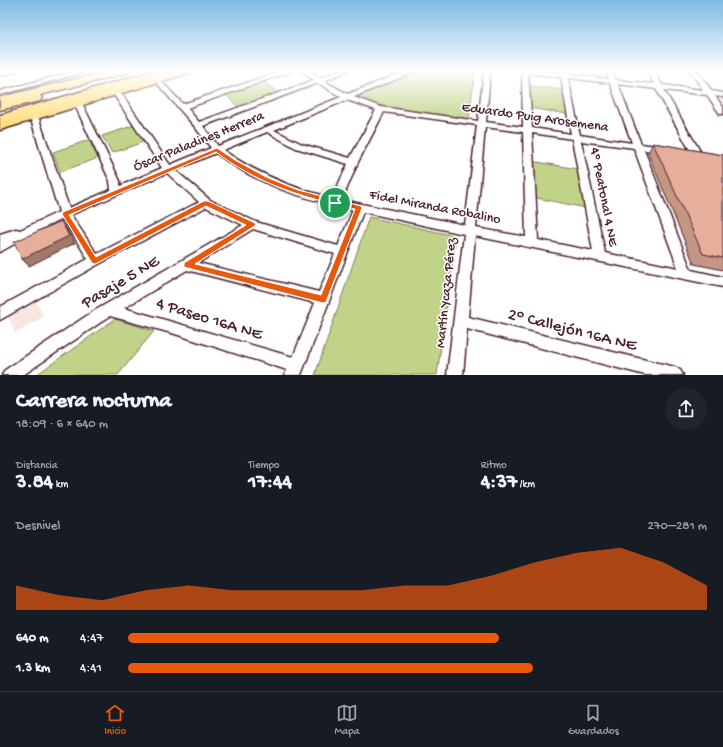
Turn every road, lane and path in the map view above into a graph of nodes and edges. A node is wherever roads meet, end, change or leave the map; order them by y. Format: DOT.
graph roads {
  1 [pos="50,88"];
  2 [pos="89,88"];
  3 [pos="122,88"];
  4 [pos="161,88"];
  5 [pos="237,88"];
  6 [pos="298,88"];
  7 [pos="331,88"];
  8 [pos="370,88"];
  9 [pos="485,88"];
  10 [pos="526,88"];
  11 [pos="567,88"];
  12 [pos="616,88"];
  13 [pos="660,88"];
  14 [pos="672,88"];
  15 [pos="706,88"];
  16 [pos="116,92"];
  17 [pos="709,93"];
  18 [pos="723,95"];
  19 [pos="347,98"];
  20 [pos="78,103"];
  21 [pos="182,107"];
  22 [pos="381,109"];
  23 [pos="1,111"];
  24 [pos="723,112"];
  25 [pos="34,116"];
  26 [pos="481,124"];
  27 [pos="198,125"];
  28 [pos="269,130"];
  29 [pos="527,130"];
  30 [pos="577,138"];
  31 [pos="637,146"];
  32 [pos="217,150"];
  33 [pos="353,162"];
  34 [pos="168,169"];
  35 [pos="116,192"];
  36 [pos="206,203"];
  37 [pos="335,203"];
  38 [pos="359,208"];
  39 [pos="65,214"];
  40 [pos="252,225"];
  41 [pos="37,226"];
  42 [pos="470,230"];
  43 [pos="0,237"];
  44 [pos="532,243"];
  45 [pos="0,247"];
  46 [pos="342,252"];
  47 [pos="600,257"];
  48 [pos="95,261"];
  49 [pos="187,265"];
  50 [pos="687,275"];
  51 [pos="723,282"];
  52 [pos="323,299"];
  53 [pos="110,310"];
  54 [pos="0,314"];
  55 [pos="460,321"];
  56 [pos="295,371"];
  57 [pos="10,375"];
  58 [pos="455,375"];
  59 [pos="675,375"];
  1 -- 23 [label="main road"];
  2 -- 23 [label="highway"];
  3 -- 16 [label="main road"];
  4 -- 21 [label="street, Fidel Miranda Robalino"];
  5 -- 21 [label="street"];
  6 -- 27 [label="street"];
  7 -- 19 [label="street, Eduardo Puig Arosemena"];
  8 -- 19 [label="street, Óscar Paladines Herrera"];
  9 -- 26 [label="street, Martín Ycaza Pérez"];
  10 -- 29 [label="street"];
  11 -- 30 [label="street, 4º Peatonal 4 NE"];
  12 -- 31 [label="street"];
  13 -- 31 [label="street, Eduardo Puig Arosemena"];
  14 -- 17 [label="street"];
  15 -- 17 [label="street"];
  16 -- 20 [label="main road"];
  16 -- 34 [label="street"];
  17 -- 18 [label="street"];
  17 -- 24 [label="street"];
  19 -- 22 [label="street, Eduardo Puig Arosemena"];
  19 -- 28 [label="street, Óscar Paladines Herrera"];
  20 -- 25 [label="main road"];
  20 -- 35 [label="street"];
  21 -- 27 [label="street, Fidel Miranda Robalino"];
  22 -- 26 [label="street, Eduardo Puig Arosemena"];
  22 -- 33 [label="street"];
  23 -- 25 [label="main road"];
  25 -- 39 [label="street"];
  26 -- 29 [label="street, Eduardo Puig Arosemena"];
  26 -- 42 [label="street, Martín Ycaza Pérez"];
  27 -- 32 [label="street, Fidel Miranda Robalino"];
  28 -- 32 [label="street, Óscar Paladines Herrera"];
  28 -- 33 [label="street"];
  29 -- 30 [label="street, Eduardo Puig Arosemena"];
  29 -- 44 [label="street"];
  30 -- 31 [label="street, Eduardo Puig Arosemena"];
  30 -- 47 [label="street, 4º Peatonal 4 NE"];
  31 -- 50 [label="street"];
  32 -- 34 [label="street, Óscar Paladines Herrera"];
  32 -- 37 [label="street, Fidel Miranda Robalino"];
  33 -- 37 [label="street"];
  34 -- 35 [label="street, Óscar Paladines Herrera"];
  34 -- 36 [label="street"];
  35 -- 39 [label="street, Óscar Paladines Herrera"];
  36 -- 40 [label="street"];
  36 -- 48 [label="street"];
  37 -- 38 [label="street, Fidel Miranda Robalino"];
  38 -- 42 [label="street, Fidel Miranda Robalino"];
  38 -- 46 [label="street"];
  39 -- 41 [label="street, Óscar Paladines Herrera"];
  39 -- 48 [label="street"];
  40 -- 46 [label="street"];
  40 -- 49 [label="street, Pasaje 5 NE"];
  41 -- 43 [label="street"];
  41 -- 45 [label="street, Óscar Paladines Herrera"];
  42 -- 44 [label="street, Fidel Miranda Robalino"];
  42 -- 55 [label="street, Martín Ycaza Pérez"];
  44 -- 47 [label="street, Fidel Miranda Robalino"];
  46 -- 52 [label="street"];
  47 -- 50 [label="street, Fidel Miranda Robalino"];
  48 -- 54 [label="street"];
  49 -- 52 [label="street"];
  49 -- 53 [label="street, Pasaje 5 NE"];
  50 -- 51 [label="street, Fidel Miranda Robalino"];
  52 -- 56 [label="street"];
  53 -- 56 [label="street, 4 Paseo 16A NE"];
  53 -- 57 [label="street, Pasaje 5 NE"];
  55 -- 58 [label="street, Martín Ycaza Pérez"];
  55 -- 59 [label="street, 2° Callejón 16A NE"];
}
